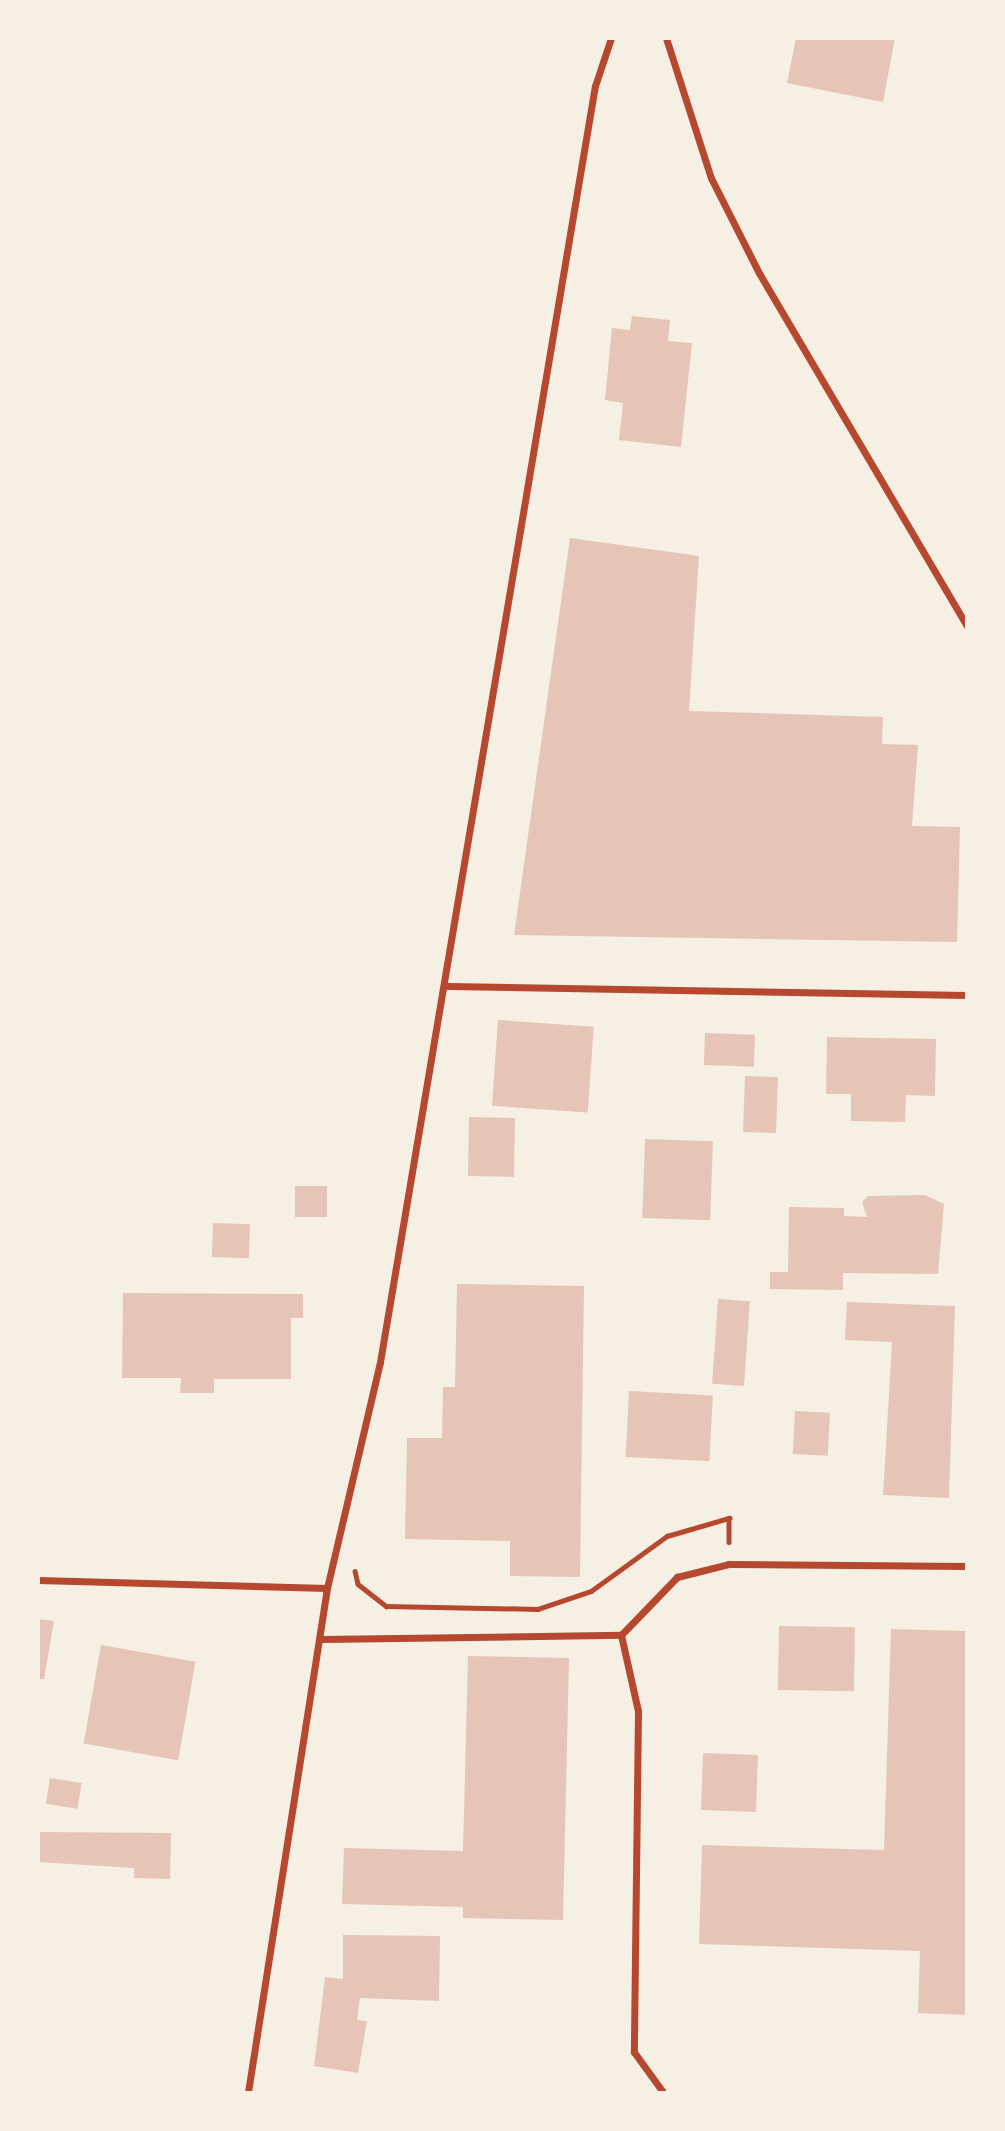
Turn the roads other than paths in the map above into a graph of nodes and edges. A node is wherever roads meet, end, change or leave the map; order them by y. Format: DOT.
graph roads {
  1 [pos="611,38"];
  2 [pos="666,38"];
  3 [pos="967,626"];
  4 [pos="448,986"];
  5 [pos="967,995"];
  6 [pos="967,1566"];
  7 [pos="38,1580"];
  8 [pos="327,1588"];
  9 [pos="621,1635"];
  10 [pos="322,1639"];
  11 [pos="248,2092"];
  12 [pos="663,2092"];
  1 -- 4 [label="street"];
  2 -- 3 [label="street"];
  4 -- 5 [label="street"];
  4 -- 8 [label="street"];
  6 -- 9 [label="street"];
  7 -- 8 [label="street"];
  8 -- 10 [label="street"];
  9 -- 10 [label="street"];
  9 -- 12 [label="street"];
  10 -- 11 [label="street"];
}
